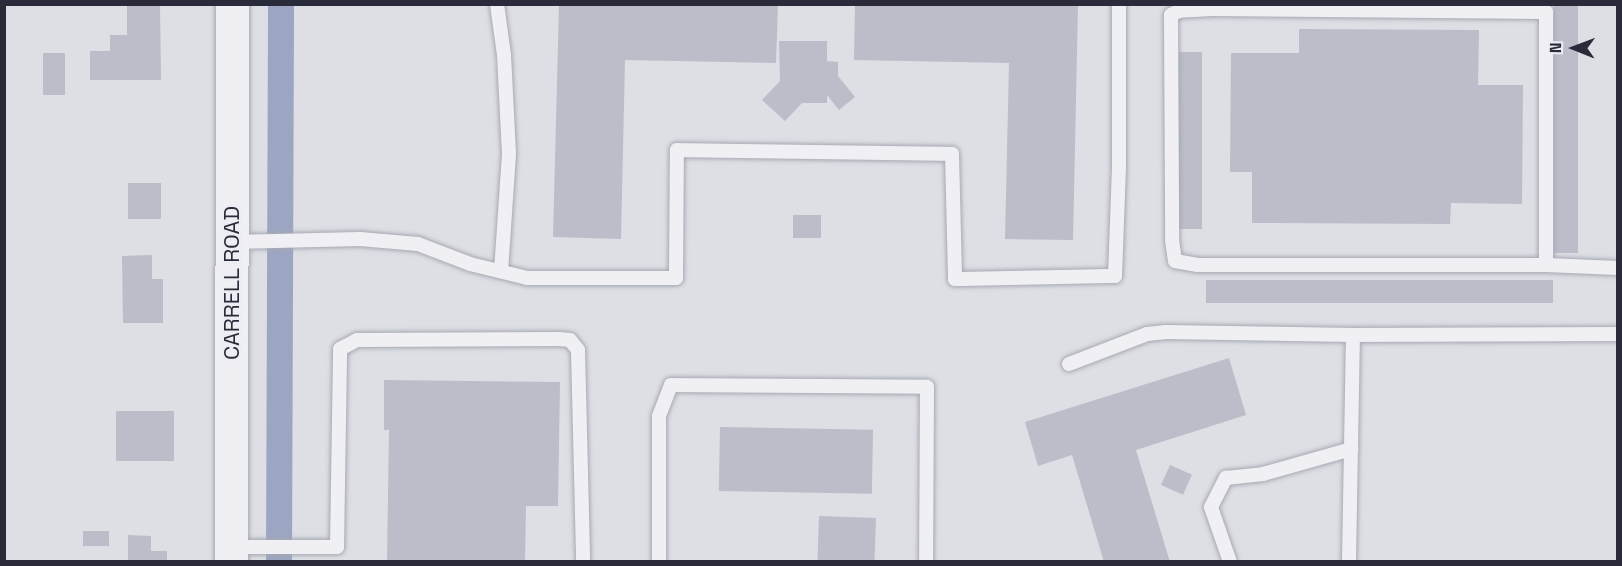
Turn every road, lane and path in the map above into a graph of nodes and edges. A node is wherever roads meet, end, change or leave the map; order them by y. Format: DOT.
graph roads {
  1 [pos="232,4"];
  2 [pos="497,4"];
  3 [pos="1119,4"];
  4 [pos="232,242"];
  5 [pos="1546,265"];
  6 [pos="1617,268"];
  7 [pos="501,270"];
  8 [pos="1617,334"];
  9 [pos="1353,335"];
  10 [pos="1069,364"];
  11 [pos="1352,448"];
  12 [pos="338,547"];
  13 [pos="238,552"];
  14 [pos="337,561"];
  15 [pos="583,561"];
  16 [pos="659,561"];
  17 [pos="926,561"];
  18 [pos="1230,561"];
  19 [pos="1349,561"];
  1 -- 4 [label="street, CARRELL ROAD"];
  2 -- 7 [label="lane"];
  3 -- 7 [label="lane"];
  4 -- 7 [label="lane"];
  4 -- 13 [label="street, CARRELL ROAD"];
  5 -- 5 [label="lane"];
  5 -- 6 [label="lane"];
  8 -- 9 [label="lane"];
  9 -- 10 [label="lane"];
  9 -- 11 [label="lane"];
  11 -- 18 [label="lane"];
  11 -- 19 [label="lane"];
  12 -- 13 [label="lane"];
  12 -- 14 [label="lane"];
  12 -- 15 [label="lane"];
  16 -- 17 [label="lane"];
}
